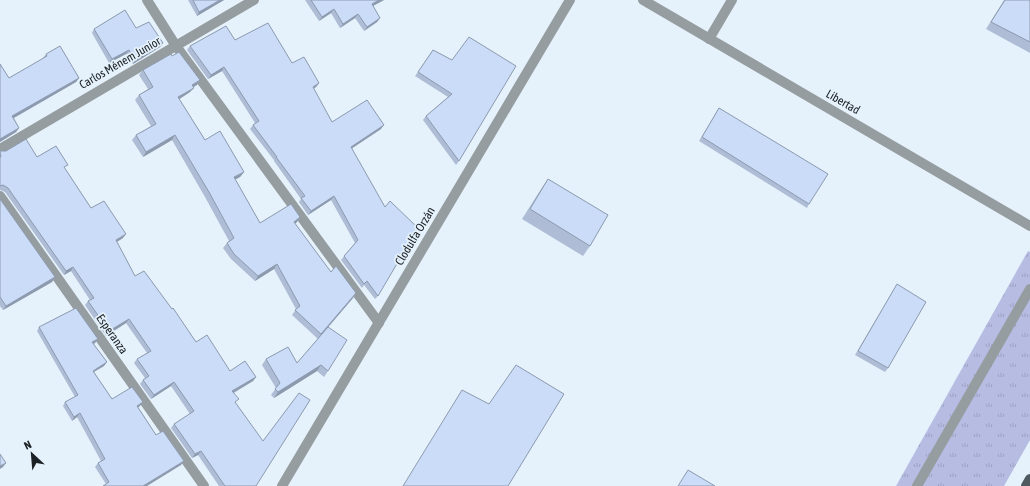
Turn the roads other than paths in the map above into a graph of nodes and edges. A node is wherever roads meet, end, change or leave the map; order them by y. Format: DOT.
graph roads {
  1 [pos="147,0"];
  2 [pos="254,0"];
  3 [pos="570,0"];
  4 [pos="643,0"];
  5 [pos="732,0"];
  6 [pos="709,39"];
  7 [pos="176,46"];
  8 [pos="0,149"];
  9 [pos="0,196"];
  10 [pos="1030,226"];
  11 [pos="1030,289"];
  12 [pos="379,323"];
  13 [pos="1030,479"];
  14 [pos="204,486"];
  15 [pos="282,486"];
  16 [pos="917,486"];
  17 [pos="1026,486"];
  1 -- 7 [label="street"];
  2 -- 7 [label="street, Carlos Ménem Junior"];
  3 -- 12 [label="street, Clodulfa Orzán"];
  4 -- 6 [label="street, Libertad"];
  5 -- 6 [label="street"];
  6 -- 10 [label="street, Libertad"];
  7 -- 8 [label="street, Carlos Ménem Junior"];
  7 -- 12 [label="street"];
  9 -- 14 [label="street, Esperanza"];
  11 -- 16 [label="street"];
  12 -- 15 [label="street, Clodulfa Orzán"];
  13 -- 17 [label="main road"];
}
